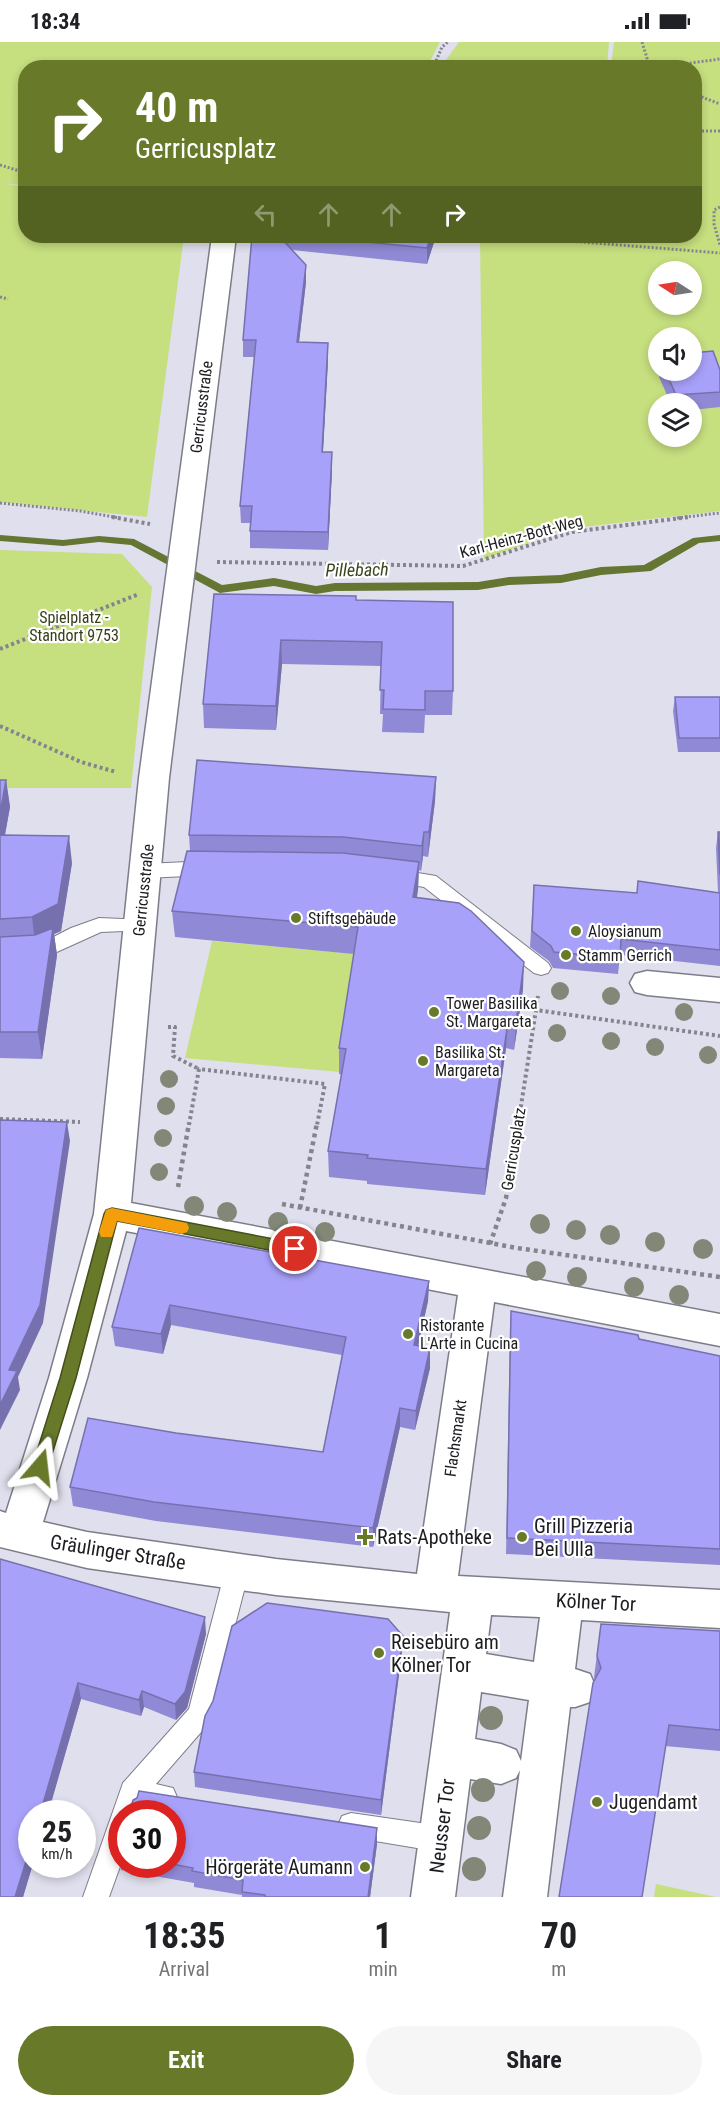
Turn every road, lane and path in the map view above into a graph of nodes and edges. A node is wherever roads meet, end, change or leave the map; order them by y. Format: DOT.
graph roads {
  1 [pos="448,42"];
  2 [pos="642,42"];
  3 [pos="720,59"];
  4 [pos="436,60"];
  5 [pos="649,60"];
  6 [pos="702,61"];
  7 [pos="702,97"];
  8 [pos="720,104"];
  9 [pos="702,131"];
  10 [pos="720,131"];
  11 [pos="0,165"];
  12 [pos="18,171"];
  13 [pos="720,207"];
  14 [pos="223,243"];
  15 [pos="594,243"];
  16 [pos="720,245"];
  17 [pos="720,253"];
  18 [pos="0,297"];
  19 [pos="8,299"];
  20 [pos="0,503"];
  21 [pos="720,513"];
  22 [pos="188,526"];
  23 [pos="181,576"];
  24 [pos="0,649"];
  25 [pos="0,726"];
  26 [pos="154,778"];
  27 [pos="225,868"];
  28 [pos="145,871"];
  29 [pos="376,874"];
  30 [pos="140,924"];
  31 [pos="0,955"];
  32 [pos="541,968"];
  33 [pos="647,983"];
  34 [pos="720,990"];
  35 [pos="720,1036"];
  36 [pos="0,1119"];
  37 [pos="120,1123"];
  38 [pos="178,1187"];
  39 [pos="300,1208"];
  40 [pos="112,1214"];
  41 [pos="720,1277"];
  42 [pos="478,1284"];
  43 [pos="720,1330"];
  44 [pos="10,1532"];
  45 [pos="237,1571"];
  46 [pos="454,1594"];
  47 [pos="562,1600"];
  48 [pos="720,1609"];
  49 [pos="462,1670"];
  50 [pos="563,1686"];
  51 [pos="451,1755"];
  52 [pos="528,1769"];
  53 [pos="130,1800"];
  54 [pos="186,1801"];
  55 [pos="190,1801"];
  56 [pos="332,1822"];
  57 [pos="441,1839"];
  58 [pos="108,1862"];
  59 [pos="96,1897"];
  60 [pos="433,1897"];
  61 [pos="525,1897"];
  1 -- 4 [label="path"];
  2 -- 5 [label="path"];
  3 -- 6 [label="path"];
  7 -- 8 [label="path"];
  9 -- 10 [label="path"];
  11 -- 12 [label="path"];
  13 -- 16 [label="path"];
  14 -- 22 [label="street, Gerricusstraße"];
  15 -- 17 [label="path"];
  18 -- 19 [label="path"];
  20 -- 22 [label="path"];
  21 -- 23 [label="path, Karl-Heinz-Bott-Weg"];
  22 -- 23 [label="street, Gerricusstraße"];
  23 -- 24 [label="path, Karl-Heinz-Bott-Weg"];
  23 -- 26 [label="street, Gerricusstraße"];
  25 -- 26 [label="path"];
  26 -- 28 [label="street, Gerricusstraße"];
  27 -- 28 [label="lane"];
  28 -- 30 [label="street, Gerricusstraße"];
  29 -- 32 [label="lane"];
  30 -- 31 [label="lane"];
  30 -- 37 [label="street, Gerricusstraße"];
  33 -- 34 [label="street"];
  35 -- 41 [label="path, Gerricusplatz"];
  36 -- 37 [label="path"];
  37 -- 40 [label="street, Gerricusstraße"];
  38 -- 39 [label="path"];
  40 -- 42 [label="street"];
  40 -- 44 [label="street, Gerricusstraße"];
  42 -- 43 [label="street"];
  42 -- 46 [label="street, Flachsmarkt"];
  44 -- 45 [label="street, Gräulinger Straße"];
  45 -- 46 [label="street, Gräulinger Straße"];
  45 -- 53 [label="lane"];
  46 -- 47 [label="street, Kölner Tor"];
  46 -- 49 [label="street, Neusser Tor"];
  47 -- 48 [label="street, Kölner Tor"];
  47 -- 50 [label="street"];
  49 -- 50 [label="street"];
  49 -- 51 [label="street, Neusser Tor"];
  50 -- 52 [label="street"];
  51 -- 52 [label="street, Neusser Tor"];
  51 -- 57 [label="street, Neusser Tor"];
  52 -- 61 [label="street"];
  54 -- 55 [label="lane"];
  56 -- 57 [label="lane"];
  57 -- 60 [label="street, Neusser Tor"];
  58 -- 59 [label="lane"];
}
